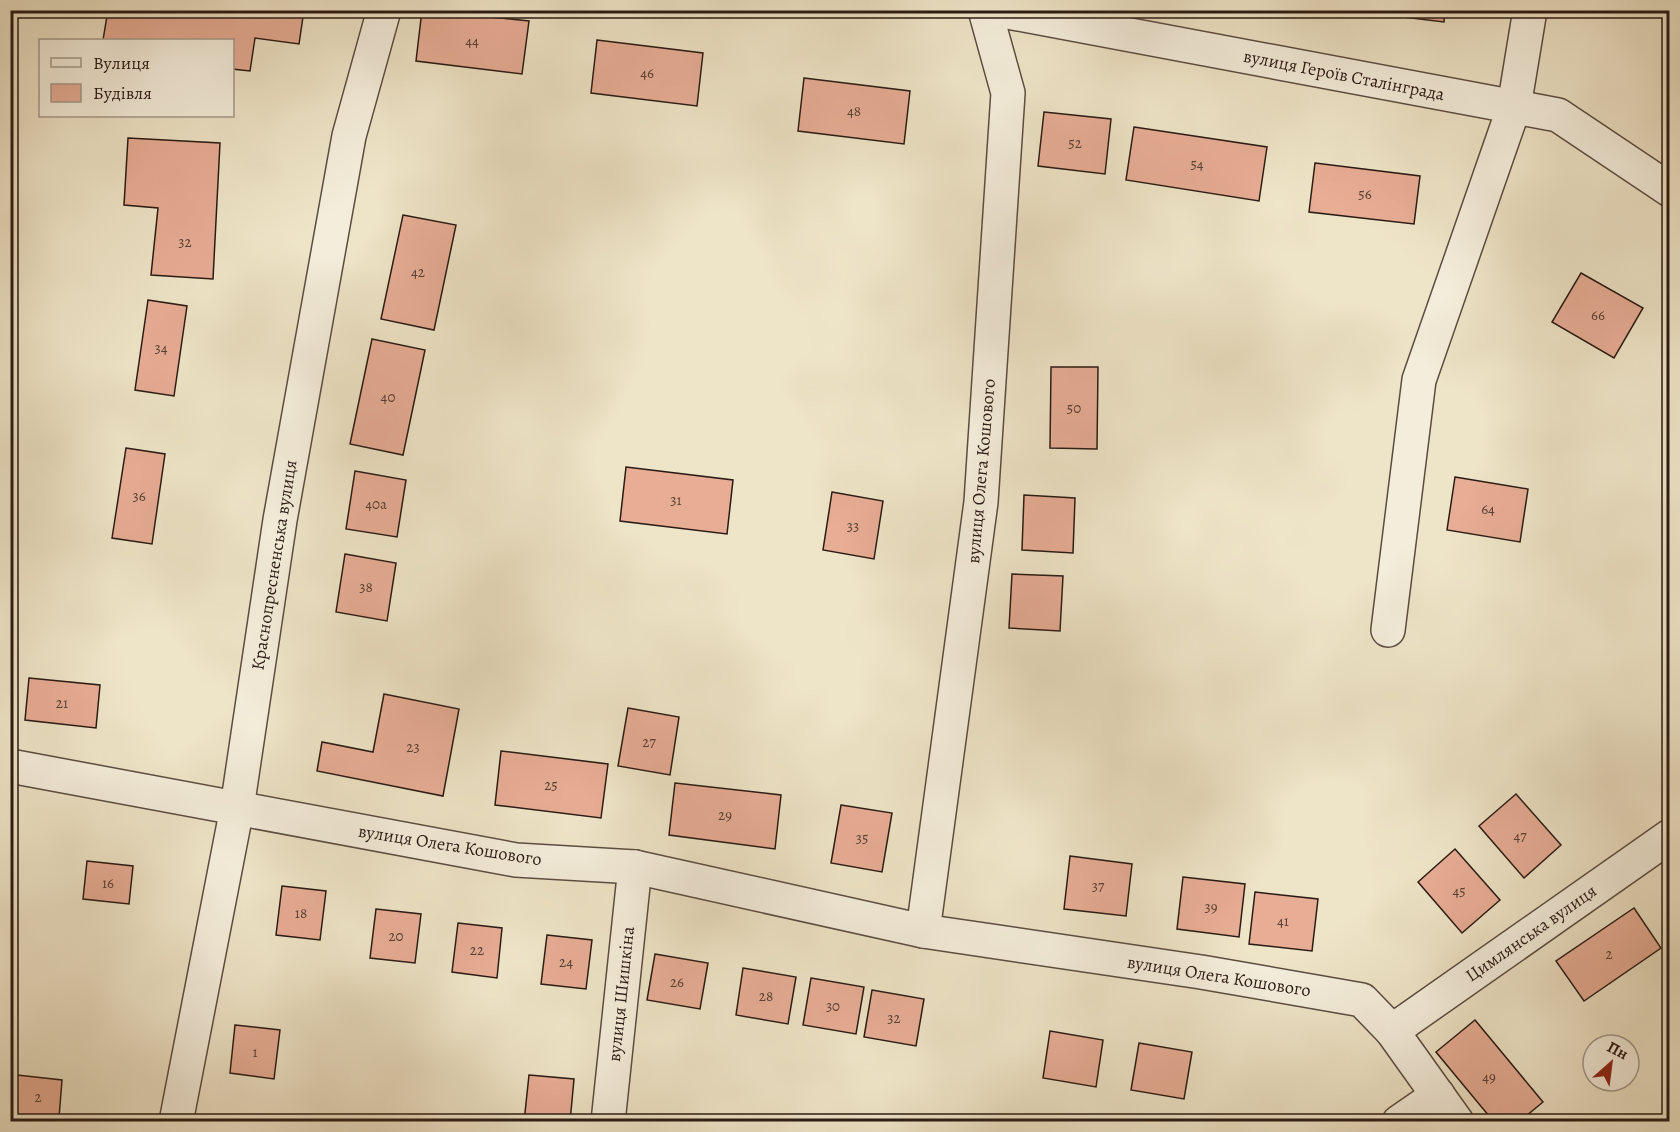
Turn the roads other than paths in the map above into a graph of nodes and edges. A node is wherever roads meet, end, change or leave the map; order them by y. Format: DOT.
graph roads {
  1 [pos="384,10"];
  2 [pos="985,10"];
  3 [pos="998,10"];
  4 [pos="1530,10"];
  5 [pos="1514,107"];
  6 [pos="1670,190"];
  7 [pos="1388,630"];
  8 [pos="10,766"];
  9 [pos="237,808"];
  10 [pos="1670,836"];
  11 [pos="635,867"];
  12 [pos="923,931"];
  13 [pos="1392,1031"];
  14 [pos="1438,1095"];
  15 [pos="176,1122"];
  16 [pos="608,1122"];
  17 [pos="1399,1122"];
  18 [pos="1457,1122"];
  1 -- 9 [label="street, Краснопресненська вулиця"];
  2 -- 12 [label="street, вулиця Олега Кошового"];
  3 -- 5 [label="street, вулиця Героїв Сталінграда"];
  4 -- 5 [label="street"];
  5 -- 6 [label="street, вулиця Героїв Сталінграда"];
  5 -- 7 [label="street"];
  8 -- 9 [label="street, вулиця Олега Кошового"];
  9 -- 11 [label="street, вулиця Олега Кошового"];
  9 -- 15 [label="street, Краснопресненська вулиця"];
  10 -- 13 [label="street, Цимлянська вулиця"];
  11 -- 12 [label="street, вулиця Олега Кошового"];
  11 -- 16 [label="street, вулиця Шишкіна"];
  12 -- 13 [label="street, вулиця Олега Кошового"];
  13 -- 14 [label="street, вулиця Олега Кошового"];
  14 -- 17 [label="street"];
  14 -- 18 [label="street, вулиця Олега Кошового"];
}
